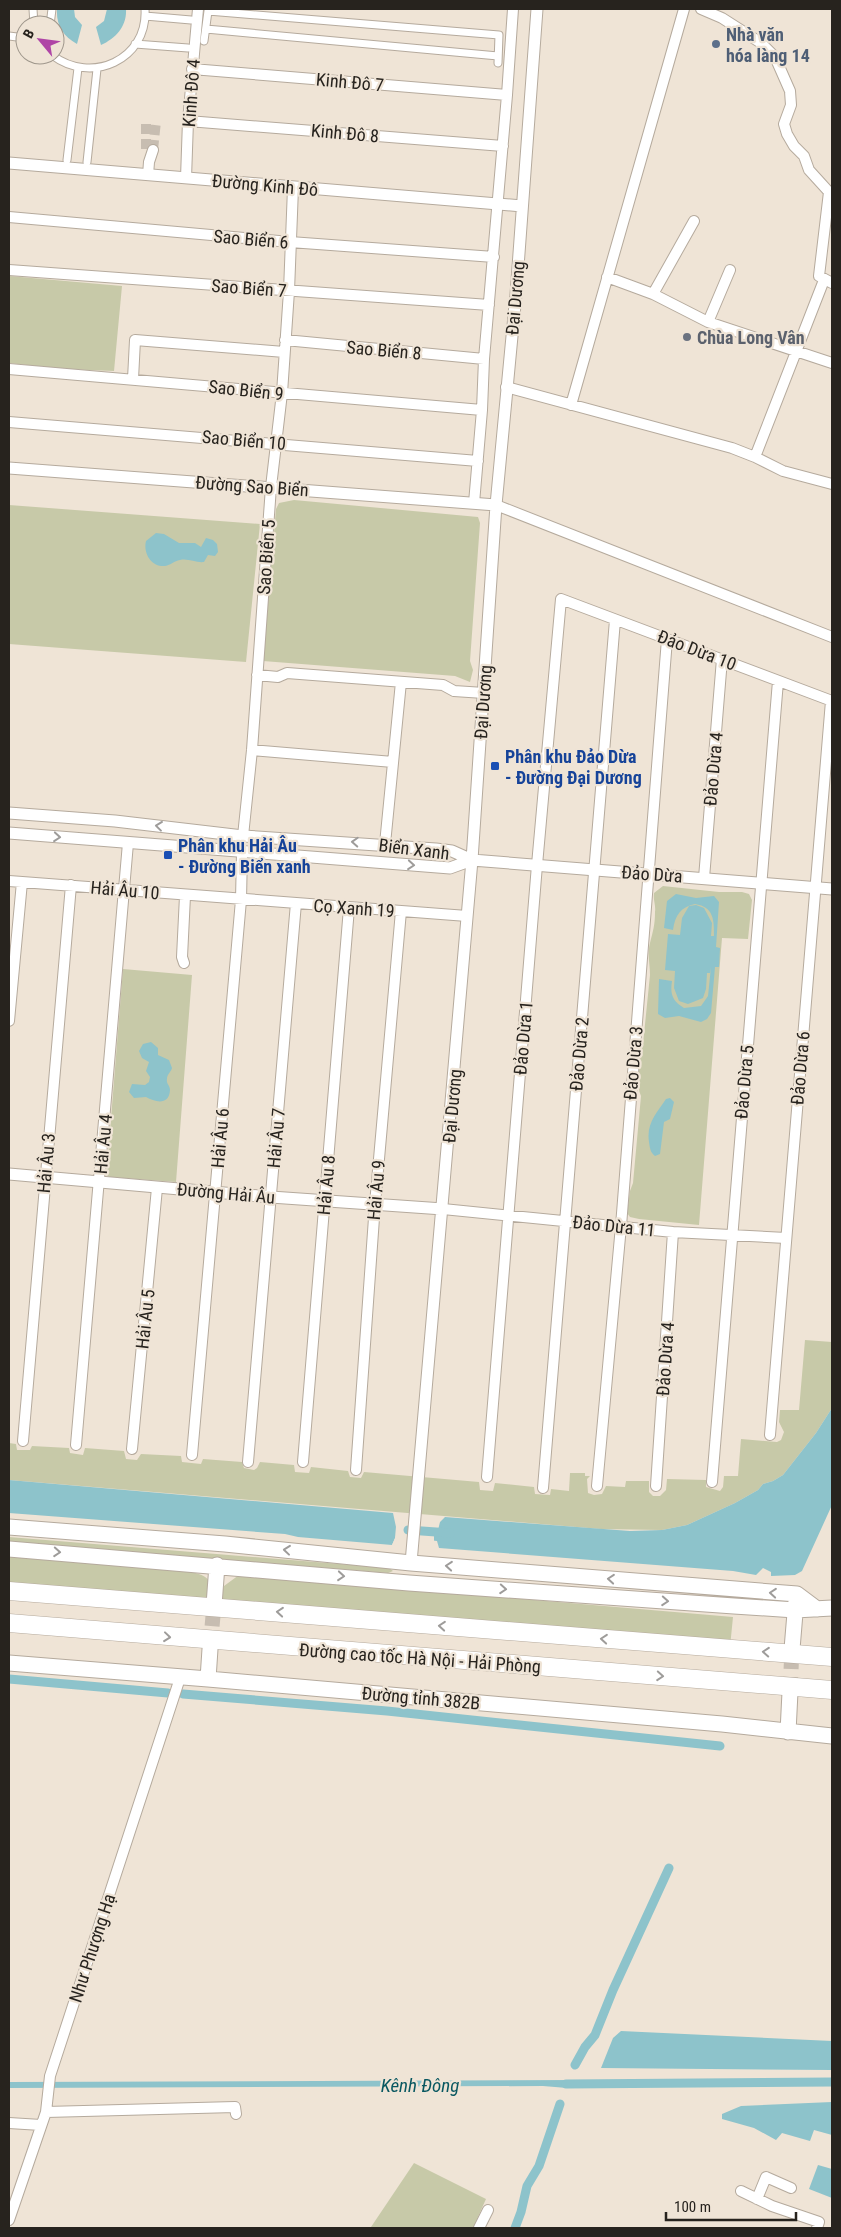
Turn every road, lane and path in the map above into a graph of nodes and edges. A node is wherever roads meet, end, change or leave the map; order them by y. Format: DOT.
graph roads {
  1 [pos="23,9"];
  2 [pos="33,9"];
  3 [pos="204,9"];
  4 [pos="513,9"];
  5 [pos="537,9"];
  6 [pos="684,9"];
  7 [pos="702,9"];
  8 [pos="145,12"];
  9 [pos="191,20"];
  10 [pos="206,29"];
  11 [pos="204,40"];
  12 [pos="135,44"];
  13 [pos="188,48"];
  14 [pos="65,63"];
  15 [pos="78,68"];
  16 [pos="98,69"];
  17 [pos="192,69"];
  18 [pos="507,95"];
  19 [pos="188,121"];
  20 [pos="503,146"];
  21 [pos="150,149"];
  22 [pos="67,160"];
  23 [pos="87,162"];
  24 [pos="9,163"];
  25 [pos="148,175"];
  26 [pos="186,178"];
  27 [pos="293,188"];
  28 [pos="498,205"];
  29 [pos="522,206"];
  30 [pos="9,217"];
  31 [pos="694,221"];
  32 [pos="290,242"];
  33 [pos="494,257"];
  34 [pos="9,270"];
  35 [pos="730,270"];
  36 [pos="607,277"];
  37 [pos="828,282"];
  38 [pos="289,291"];
  39 [pos="653,294"];
  40 [pos="489,305"];
  41 [pos="708,322"];
  42 [pos="285,340"];
  43 [pos="796,350"];
  44 [pos="284,352"];
  45 [pos="484,359"];
  46 [pos="832,363"];
  47 [pos="9,369"];
  48 [pos="133,379"];
  49 [pos="506,387"];
  50 [pos="282,393"];
  51 [pos="571,405"];
  52 [pos="482,410"];
  53 [pos="9,422"];
  54 [pos="275,442"];
  55 [pos="755,456"];
  56 [pos="478,461"];
  57 [pos="9,468"];
  58 [pos="832,484"];
  59 [pos="271,487"];
  60 [pos="474,503"];
  61 [pos="496,505"];
  62 [pos="561,599"];
  63 [pos="615,620"];
  64 [pos="832,637"];
  65 [pos="667,639"];
  66 [pos="722,660"];
  67 [pos="257,675"];
  68 [pos="778,681"];
  69 [pos="401,682"];
  70 [pos="484,693"];
  71 [pos="832,701"];
  72 [pos="252,750"];
  73 [pos="393,762"];
  74 [pos="9,813"];
  75 [pos="9,833"];
  76 [pos="243,836"];
  77 [pos="128,843"];
  78 [pos="385,844"];
  79 [pos="242,852"];
  80 [pos="472,860"];
  81 [pos="537,865"];
  82 [pos="595,870"];
  83 [pos="648,874"];
  84 [pos="704,878"];
  85 [pos="9,881"];
  86 [pos="22,882"];
  87 [pos="761,883"];
  88 [pos="71,885"];
  89 [pos="816,887"];
  90 [pos="832,889"];
  91 [pos="124,890"];
  92 [pos="185,896"];
  93 [pos="240,900"];
  94 [pos="296,903"];
  95 [pos="349,908"];
  96 [pos="401,911"];
  97 [pos="467,916"];
  98 [pos="184,963"];
  99 [pos="9,1021"];
  100 [pos="9,1174"];
  101 [pos="44,1177"];
  102 [pos="100,1183"];
  103 [pos="157,1188"];
  104 [pos="215,1192"];
  105 [pos="271,1197"];
  106 [pos="324,1200"];
  107 [pos="375,1204"];
  108 [pos="443,1208"];
  109 [pos="509,1214"];
  110 [pos="564,1220"];
  111 [pos="621,1226"];
  112 [pos="674,1232"];
  113 [pos="731,1236"];
  114 [pos="786,1238"];
  115 [pos="770,1435"];
  116 [pos="23,1441"];
  117 [pos="76,1445"];
  118 [pos="132,1450"];
  119 [pos="192,1455"];
  120 [pos="248,1462"];
  121 [pos="303,1462"];
  122 [pos="356,1470"];
  123 [pos="487,1477"];
  124 [pos="712,1482"];
  125 [pos="597,1486"];
  126 [pos="656,1486"];
  127 [pos="543,1488"];
  128 [pos="9,1527"];
  129 [pos="9,1549"];
  130 [pos="411,1563"];
  131 [pos="217,1565"];
  132 [pos="409,1583"];
  133 [pos="9,1591"];
  134 [pos="797,1594"];
  135 [pos="214,1605"];
  136 [pos="825,1608"];
  137 [pos="795,1610"];
  138 [pos="9,1624"];
  139 [pos="792,1649"];
  140 [pos="210,1650"];
  141 [pos="832,1657"];
  142 [pos="9,1663"];
  143 [pos="180,1678"];
  144 [pos="208,1679"];
  145 [pos="832,1690"];
  146 [pos="790,1692"];
  147 [pos="788,1732"];
  148 [pos="832,1736"];
  149 [pos="46,2112"];
  150 [pos="236,2114"];
  151 [pos="9,2123"];
  152 [pos="41,2125"];
  153 [pos="791,2188"];
  154 [pos="741,2191"];
  155 [pos="757,2199"];
  156 [pos="488,2210"];
  157 [pos="9,2220"];
  158 [pos="479,2228"];
  159 [pos="817,2228"];
  1 -- 2 [label="street"];
  3 -- 10 [label="street"];
  3 -- 10 [label="street"];
  3 -- 17 [label="street, Kinh Đô 4"];
  4 -- 18 [label="street"];
  5 -- 29 [label="street, Đại Dương"];
  6 -- 36 [label="street"];
  7 -- 37 [label="street"];
  8 -- 9 [label="street"];
  8 -- 12 [label="street"];
  10 -- 11 [label="street"];
  12 -- 13 [label="street"];
  12 -- 16 [label="street"];
  14 -- 15 [label="street"];
  15 -- 16 [label="street"];
  15 -- 22 [label="street"];
  16 -- 23 [label="street"];
  17 -- 18 [label="street, Kinh Đô 7"];
  17 -- 19 [label="street, Kinh Đô 4"];
  18 -- 20 [label="street"];
  19 -- 20 [label="street, Kinh Đô 8"];
  19 -- 26 [label="street, Kinh Đô 4"];
  20 -- 28 [label="street"];
  21 -- 25 [label="street"];
  24 -- 25 [label="street, Đường Kinh Đô"];
  25 -- 26 [label="street, Đường Kinh Đô"];
  26 -- 27 [label="street, Đường Kinh Đô"];
  27 -- 28 [label="street, Đường Kinh Đô"];
  27 -- 32 [label="street, Sao Biển 5"];
  28 -- 29 [label="street, Đường Kinh Đô"];
  28 -- 33 [label="street"];
  29 -- 49 [label="street, Đại Dương"];
  30 -- 32 [label="street, Sao Biển 6"];
  31 -- 39 [label="street"];
  32 -- 33 [label="street, Sao Biển 6"];
  32 -- 38 [label="street, Sao Biển 5"];
  33 -- 40 [label="street"];
  34 -- 38 [label="street, Sao Biển 7"];
  35 -- 41 [label="street"];
  36 -- 39 [label="street"];
  36 -- 51 [label="street"];
  37 -- 43 [label="street"];
  38 -- 40 [label="street, Sao Biển 7"];
  38 -- 42 [label="street, Sao Biển 5"];
  39 -- 41 [label="street"];
  40 -- 45 [label="street"];
  41 -- 43 [label="street"];
  42 -- 44 [label="street, Sao Biển 5"];
  42 -- 45 [label="street, Sao Biển 8"];
  43 -- 46 [label="street"];
  43 -- 55 [label="street"];
  44 -- 48 [label="street"];
  44 -- 50 [label="street, Sao Biển 5"];
  45 -- 52 [label="street"];
  47 -- 48 [label="street, Sao Biển 9"];
  48 -- 50 [label="street, Sao Biển 9"];
  49 -- 51 [label="street"];
  49 -- 61 [label="street, Đại Dương"];
  50 -- 52 [label="street, Sao Biển 9"];
  50 -- 54 [label="street, Sao Biển 5"];
  51 -- 55 [label="street"];
  52 -- 56 [label="street"];
  53 -- 54 [label="street, Sao Biển 10"];
  54 -- 56 [label="street, Sao Biển 10"];
  54 -- 59 [label="street, Sao Biển 5"];
  55 -- 58 [label="street"];
  56 -- 60 [label="street"];
  57 -- 59 [label="street, Đường Sao Biển"];
  59 -- 60 [label="street, Đường Sao Biển"];
  59 -- 67 [label="street, Sao Biển 5"];
  60 -- 61 [label="street, Đường Sao Biển"];
  61 -- 64 [label="street"];
  61 -- 70 [label="street, Đại Dương"];
  62 -- 63 [label="street, Đảo Dừa 10"];
  62 -- 81 [label="street, Đảo Dừa 1"];
  63 -- 65 [label="street, Đảo Dừa 10"];
  63 -- 82 [label="street, Đảo Dừa 2"];
  65 -- 66 [label="street, Đảo Dừa 10"];
  65 -- 83 [label="street, Đảo Dừa 3"];
  66 -- 68 [label="street, Đảo Dừa 10"];
  66 -- 84 [label="street, Đảo Dừa 4"];
  67 -- 69 [label="street"];
  67 -- 72 [label="street, Sao Biển 5"];
  68 -- 71 [label="street, Đảo Dừa 10"];
  68 -- 87 [label="street, Đảo Dừa 5"];
  69 -- 70 [label="street"];
  69 -- 73 [label="street"];
  70 -- 80 [label="street, Đại Dương"];
  71 -- 89 [label="street, Đảo Dừa 6"];
  72 -- 73 [label="street"];
  72 -- 76 [label="street, Sao Biển 5"];
  73 -- 78 [label="street"];
  76 -- 74 [label="street, Biển Xanh, one-way"];
  75 -- 77 [label="street, Biển Xanh, one-way"];
  78 -- 76 [label="street, Biển Xanh, one-way"];
  76 -- 79 [label="street"];
  77 -- 79 [label="street, Biển Xanh"];
  77 -- 91 [label="street, Hải Âu 4"];
  78 -- 80 [label="street, Biển Xanh"];
  79 -- 80 [label="street, Biển Xanh, one-way"];
  79 -- 93 [label="street, Hải Âu 6"];
  80 -- 81 [label="street, Đảo Dừa"];
  80 -- 97 [label="street, Đại Dương"];
  81 -- 82 [label="street, Đảo Dừa"];
  81 -- 109 [label="street, Đảo Dừa 1"];
  82 -- 83 [label="street, Đảo Dừa"];
  82 -- 110 [label="street, Đảo Dừa 2"];
  83 -- 84 [label="street, Đảo Dừa"];
  83 -- 111 [label="street, Đảo Dừa 3"];
  84 -- 87 [label="street, Đảo Dừa"];
  85 -- 86 [label="street, Hải Âu 10"];
  86 -- 88 [label="street, Hải Âu 10"];
  86 -- 99 [label="street"];
  87 -- 89 [label="street, Đảo Dừa"];
  87 -- 113 [label="street, Đảo Dừa 5"];
  88 -- 91 [label="street, Hải Âu 10"];
  88 -- 101 [label="street, Hải Âu 3"];
  89 -- 90 [label="street, Đảo Dừa"];
  89 -- 114 [label="street, Đảo Dừa 6"];
  91 -- 92 [label="street, Hải Âu 10"];
  91 -- 102 [label="street, Hải Âu 4"];
  92 -- 93 [label="street, Hải Âu 10"];
  92 -- 98 [label="street"];
  93 -- 94 [label="street, Cọ Xanh 19"];
  93 -- 104 [label="street, Hải Âu 6"];
  94 -- 95 [label="street, Cọ Xanh 19"];
  94 -- 105 [label="street, Hải Âu 7"];
  95 -- 96 [label="street, Cọ Xanh 19"];
  95 -- 106 [label="street, Hải Âu 8"];
  96 -- 97 [label="street, Cọ Xanh 19"];
  96 -- 107 [label="street, Hải Âu 9"];
  97 -- 108 [label="street, Đại Dương"];
  100 -- 101 [label="street, Đường Hải Âu"];
  101 -- 102 [label="street, Đường Hải Âu"];
  101 -- 116 [label="street, Hải Âu 3"];
  102 -- 103 [label="street, Đường Hải Âu"];
  102 -- 117 [label="street, Hải Âu 4"];
  103 -- 104 [label="street, Đường Hải Âu"];
  103 -- 118 [label="street, Hải Âu 5"];
  104 -- 105 [label="street, Đường Hải Âu"];
  104 -- 119 [label="street, Hải Âu 6"];
  105 -- 106 [label="street, Đường Hải Âu"];
  105 -- 120 [label="street, Hải Âu 7"];
  106 -- 107 [label="street, Đường Hải Âu"];
  106 -- 121 [label="street, Hải Âu 8"];
  107 -- 108 [label="street, Đường Hải Âu"];
  107 -- 122 [label="street, Hải Âu 9"];
  108 -- 109 [label="street, Đảo Dừa 11"];
  108 -- 130 [label="street, Đại Dương"];
  109 -- 110 [label="street, Đảo Dừa 11"];
  109 -- 123 [label="street, Đảo Dừa 1"];
  110 -- 111 [label="street, Đảo Dừa 11"];
  110 -- 127 [label="street, Đảo Dừa 2"];
  111 -- 112 [label="street, Đảo Dừa 11"];
  111 -- 125 [label="street, Đảo Dừa 3"];
  112 -- 113 [label="street, Đảo Dừa 11"];
  112 -- 126 [label="street, Đảo Dừa 4"];
  113 -- 114 [label="street, Đảo Dừa 11"];
  113 -- 124 [label="street, Đảo Dừa 5"];
  114 -- 115 [label="street, Đảo Dừa 6"];
  130 -- 128 [label="main road, one-way"];
  129 -- 131 [label="main road, one-way"];
  130 -- 132 [label="main road"];
  134 -- 130 [label="main road, one-way"];
  131 -- 132 [label="main road, one-way"];
  131 -- 135 [label="main road"];
  132 -- 137 [label="main road, one-way"];
  141 -- 133 [label="highway, Đường cao tốc Hà Nội - Hải Phòng, one-way"];
  134 -- 136 [label="main road"];
  134 -- 137 [label="main road"];
  136 -- 137 [label="main road"];
  137 -- 139 [label="main road"];
  138 -- 145 [label="highway, Đường cao tốc Hà Nội - Hải Phòng, one-way"];
  140 -- 144 [label="main road"];
  142 -- 143 [label="main road, Đường tỉnh 382B"];
  143 -- 144 [label="main road, Đường tỉnh 382B"];
  143 -- 149 [label="street, Như Phượng Hạ"];
  144 -- 147 [label="main road, Đường tỉnh 382B"];
  146 -- 147 [label="main road"];
  147 -- 148 [label="main road, Đường tỉnh 382B"];
  149 -- 150 [label="street"];
  149 -- 152 [label="street, Như Phượng Hạ"];
  151 -- 152 [label="street"];
  152 -- 157 [label="street, Như Phượng Hạ"];
  153 -- 155 [label="street"];
  154 -- 155 [label="street"];
  155 -- 159 [label="street"];
  156 -- 158 [label="street"];
}
